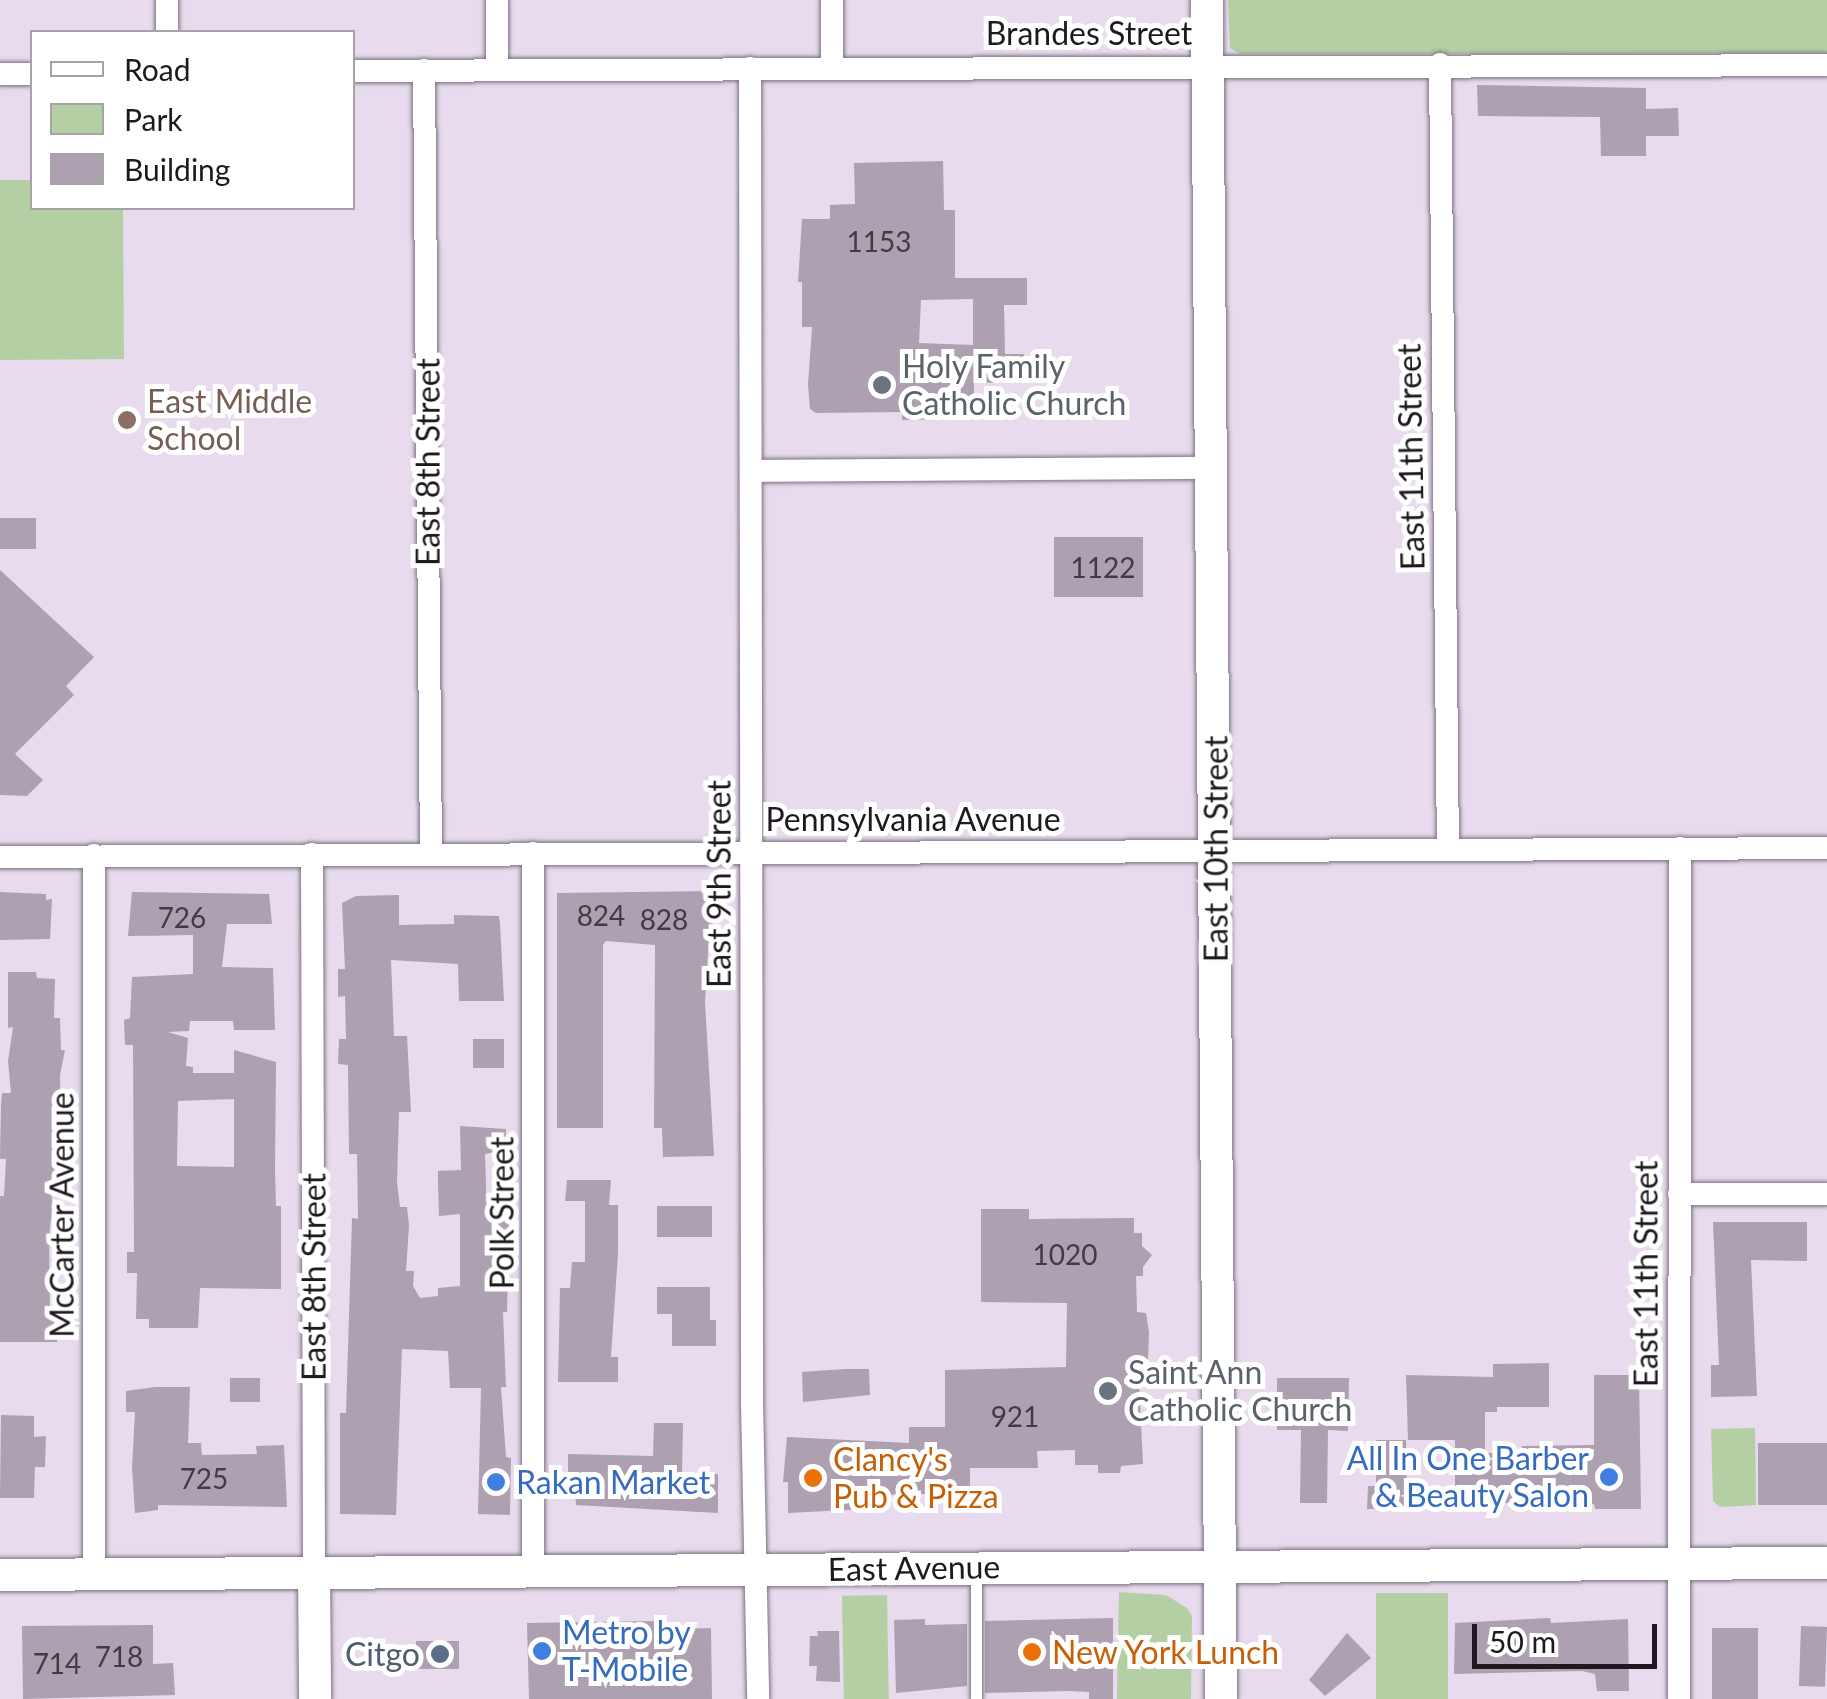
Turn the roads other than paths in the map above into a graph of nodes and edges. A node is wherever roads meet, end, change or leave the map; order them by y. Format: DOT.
graph roads {
  1 [pos="167,0"];
  2 [pos="497,0"];
  3 [pos="832,0"];
  4 [pos="1207,0"];
  5 [pos="168,30"];
  6 [pos="1208,64"];
  7 [pos="1440,64"];
  8 [pos="1827,65"];
  9 [pos="832,67"];
  10 [pos="750,68"];
  11 [pos="424,70"];
  12 [pos="497,70"];
  13 [pos="355,71"];
  14 [pos="0,74"];
  15 [pos="30,74"];
  16 [pos="1209,468"];
  17 [pos="751,471"];
  18 [pos="1680,848"];
  19 [pos="1827,848"];
  20 [pos="1448,849"];
  21 [pos="1216,850"];
  22 [pos="752,852"];
  23 [pos="534,853"];
  24 [pos="312,854"];
  25 [pos="431,854"];
  26 [pos="94,855"];
  27 [pos="0,857"];
  28 [pos="1679,1194"];
  29 [pos="1827,1194"];
  30 [pos="1827,1563"];
  31 [pos="1678,1564"];
  32 [pos="976,1567"];
  33 [pos="1221,1567"];
  34 [pos="757,1570"];
  35 [pos="534,1573"];
  36 [pos="314,1574"];
  37 [pos="0,1575"];
  38 [pos="94,1576"];
  39 [pos="315,1699"];
  40 [pos="758,1699"];
  41 [pos="976,1699"];
  42 [pos="1221,1699"];
  43 [pos="1679,1699"];
  1 -- 5 [label="street"];
  2 -- 12 [label="street"];
  3 -- 9 [label="street"];
  4 -- 6 [label="street, East 10th Street"];
  6 -- 7 [label="street, Brandes Street"];
  6 -- 9 [label="street, Brandes Street"];
  6 -- 16 [label="street, East 10th Street"];
  7 -- 8 [label="street, Brandes Street"];
  7 -- 20 [label="street, East 11th Street"];
  9 -- 10 [label="street, Brandes Street"];
  10 -- 12 [label="street, Brandes Street"];
  10 -- 17 [label="street, East 9th Street"];
  11 -- 12 [label="street, Brandes Street"];
  11 -- 13 [label="street, Brandes Street"];
  11 -- 25 [label="street, East 8th Street"];
  14 -- 15 [label="street"];
  16 -- 17 [label="street"];
  16 -- 21 [label="street, East 10th Street"];
  17 -- 22 [label="street, East 9th Street"];
  18 -- 19 [label="street, Pennsylvania Avenue"];
  18 -- 20 [label="street, Pennsylvania Avenue"];
  18 -- 28 [label="street, East 11th Street"];
  20 -- 21 [label="street, Pennsylvania Avenue"];
  21 -- 22 [label="street, Pennsylvania Avenue"];
  21 -- 33 [label="street, East 10th Street"];
  22 -- 23 [label="street, Pennsylvania Avenue"];
  22 -- 34 [label="street, East 9th Street"];
  23 -- 25 [label="street, Pennsylvania Avenue"];
  23 -- 35 [label="street, Polk Street"];
  24 -- 25 [label="street, Pennsylvania Avenue"];
  24 -- 26 [label="street, Pennsylvania Avenue"];
  24 -- 36 [label="street, East 8th Street"];
  26 -- 27 [label="street, Pennsylvania Avenue"];
  26 -- 38 [label="street, McCarter Avenue"];
  28 -- 29 [label="street"];
  28 -- 31 [label="street, East 11th Street"];
  30 -- 31 [label="street, East Avenue"];
  31 -- 33 [label="street, East Avenue"];
  31 -- 43 [label="street, East 11th Street"];
  32 -- 33 [label="street, East Avenue"];
  32 -- 34 [label="street, East Avenue"];
  32 -- 41 [label="lane"];
  33 -- 42 [label="street, East 10th Street"];
  34 -- 35 [label="street, East Avenue"];
  34 -- 40 [label="street, East 9th Street"];
  35 -- 36 [label="street, East Avenue"];
  36 -- 38 [label="street, East Avenue"];
  36 -- 39 [label="street, East 8th Street"];
  37 -- 38 [label="street, East Avenue"];
}
